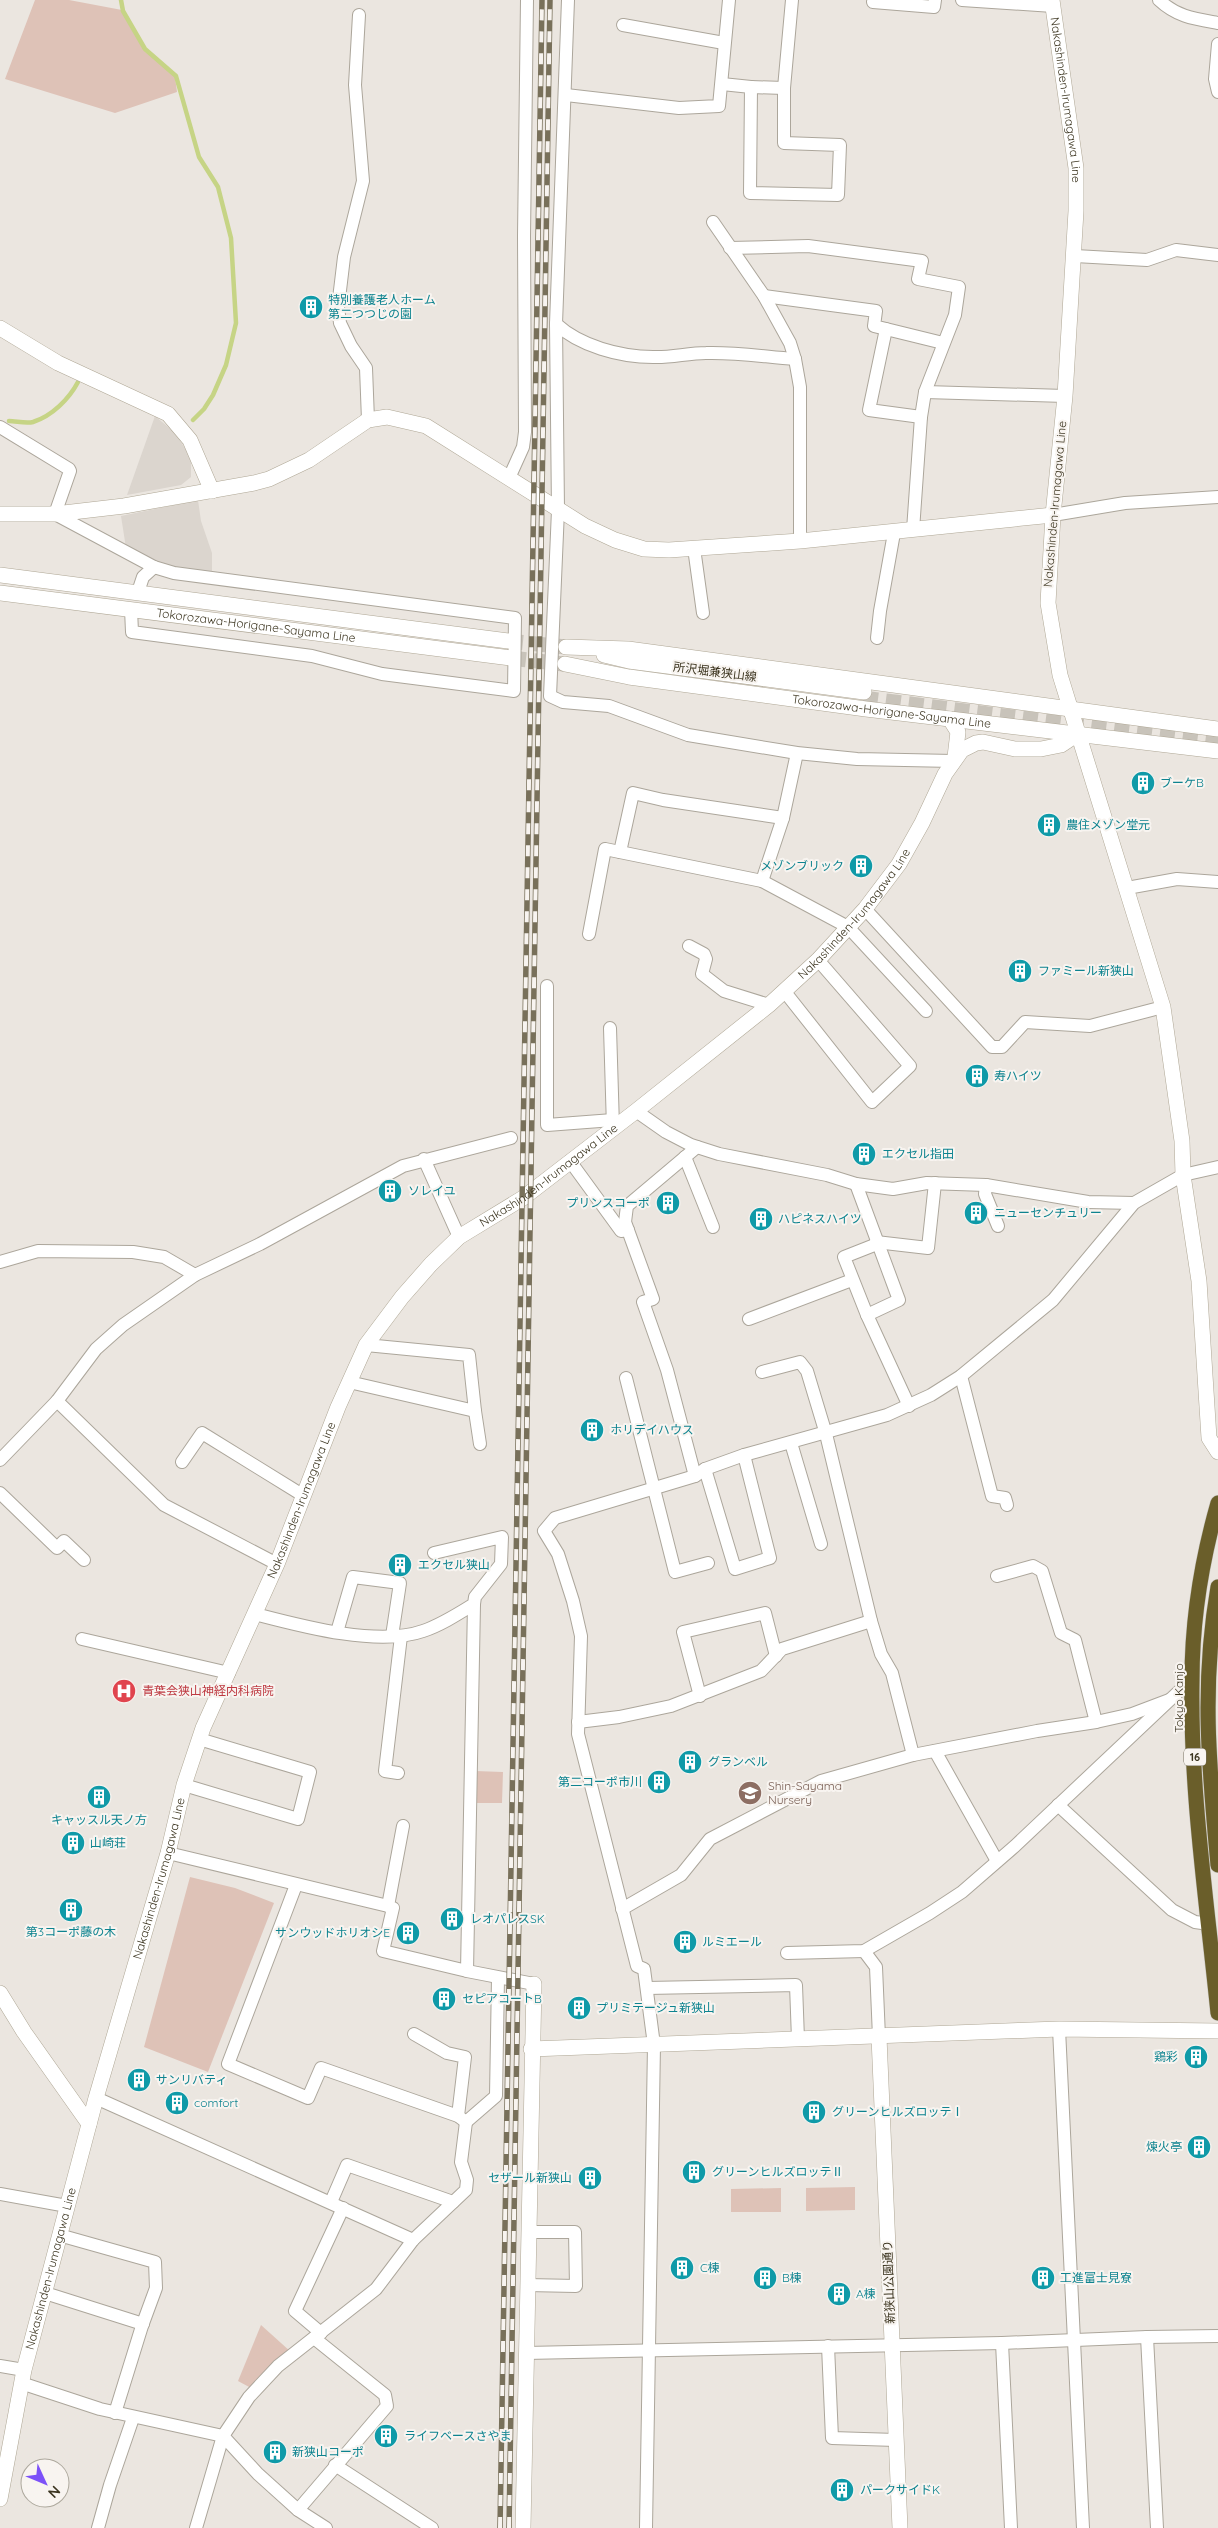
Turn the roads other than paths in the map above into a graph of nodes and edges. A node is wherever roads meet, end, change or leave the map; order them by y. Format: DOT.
graph roads {
  1 [pos="527,0"];
  2 [pos="568,0"];
  3 [pos="729,0"];
  4 [pos="792,0"];
  5 [pos="935,0"];
  6 [pos="962,0"];
  7 [pos="1159,0"];
  8 [pos="873,2"];
  9 [pos="1053,3"];
  10 [pos="359,15"];
  11 [pos="1218,23"];
  12 [pos="623,25"];
  13 [pos="724,43"];
  14 [pos="1218,44"];
  15 [pos="1217,79"];
  16 [pos="722,84"];
  17 [pos="751,87"];
  18 [pos="784,88"];
  19 [pos="1218,92"];
  20 [pos="566,95"];
  21 [pos="714,222"];
  22 [pos="730,248"];
  23 [pos="1218,255"];
  24 [pos="1075,256"];
  25 [pos="764,296"];
  26 [pos="556,324"];
  27 [pos="0,328"];
  28 [pos="886,329"];
  29 [pos="943,343"];
  30 [pos="795,359"];
  31 [pos="926,392"];
  32 [pos="1065,396"];
  33 [pos="920,417"];
  34 [pos="368,420"];
  35 [pos="0,427"];
  36 [pos="509,478"];
  37 [pos="212,491"];
  38 [pos="1218,497"];
  39 [pos="558,510"];
  40 [pos="0,514"];
  41 [pos="55,514"];
  42 [pos="1052,515"];
  43 [pos="913,530"];
  44 [pos="894,532"];
  45 [pos="800,541"];
  46 [pos="694,548"];
  47 [pos="154,567"];
  48 [pos="0,575"];
  49 [pos="138,592"];
  50 [pos="0,593"];
  51 [pos="131,609"];
  52 [pos="703,614"];
  53 [pos="877,638"];
  54 [pos="508,641"];
  55 [pos="566,647"];
  56 [pos="511,658"];
  57 [pos="565,664"];
  58 [pos="1071,710"];
  59 [pos="950,719"];
  60 [pos="1218,729"];
  61 [pos="1079,734"];
  62 [pos="1218,751"];
  63 [pos="797,753"];
  64 [pos="954,759"];
  65 [pos="783,818"];
  66 [pos="620,852"];
  67 [pos="762,881"];
  68 [pos="1218,882"];
  69 [pos="1126,888"];
  70 [pos="865,909"];
  71 [pos="848,927"];
  72 [pos="589,934"];
  73 [pos="689,946"];
  74 [pos="818,960"];
  75 [pos="547,986"];
  76 [pos="785,992"];
  77 [pos="769,1006"];
  78 [pos="1163,1007"];
  79 [pos="926,1011"];
  80 [pos="610,1028"];
  81 [pos="636,1111"];
  82 [pos="613,1124"];
  83 [pos="511,1138"];
  84 [pos="697,1147"];
  85 [pos="685,1157"];
  86 [pos="424,1160"];
  87 [pos="570,1161"];
  88 [pos="1218,1167"];
  89 [pos="1183,1175"];
  90 [pos="935,1183"];
  91 [pos="856,1184"];
  92 [pos="986,1185"];
  93 [pos="1134,1203"];
  94 [pos="998,1226"];
  95 [pos="713,1227"];
  96 [pos="628,1230"];
  97 [pos="459,1237"];
  98 [pos="877,1243"];
  99 [pos="0,1262"];
  100 [pos="195,1275"];
  101 [pos="852,1280"];
  102 [pos="867,1315"];
  103 [pos="749,1319"];
  104 [pos="366,1345"];
  105 [pos="762,1372"];
  106 [pos="962,1376"];
  107 [pos="626,1378"];
  108 [pos="349,1382"];
  109 [pos="57,1401"];
  110 [pos="909,1406"];
  111 [pos="475,1411"];
  112 [pos="826,1434"];
  113 [pos="480,1444"];
  114 [pos="791,1444"];
  115 [pos="1218,1452"];
  116 [pos="744,1455"];
  117 [pos="0,1460"];
  118 [pos="182,1462"];
  119 [pos="700,1472"];
  120 [pos="652,1488"];
  121 [pos="0,1493"];
  122 [pos="304,1496"];
  123 [pos="1218,1503"];
  124 [pos="1007,1504"];
  125 [pos="821,1544"];
  126 [pos="434,1553"];
  127 [pos="84,1560"];
  128 [pos="708,1563"];
  129 [pos="277,1564"];
  130 [pos="997,1576"];
  131 [pos="1218,1587"];
  132 [pos="474,1604"];
  133 [pos="255,1614"];
  134 [pos="871,1621"];
  135 [pos="337,1632"];
  136 [pos="396,1636"];
  137 [pos="82,1639"];
  138 [pos="776,1656"];
  139 [pos="1213,1656"];
  140 [pos="229,1673"];
  141 [pos="1192,1679"];
  142 [pos="700,1696"];
  143 [pos="1169,1700"];
  144 [pos="578,1722"];
  145 [pos="1096,1722"];
  146 [pos="199,1739"];
  147 [pos="935,1751"];
  148 [pos="913,1755"];
  149 [pos="398,1773"];
  150 [pos="184,1785"];
  151 [pos="1058,1805"];
  152 [pos="404,1826"];
  153 [pos="168,1853"];
  154 [pos="997,1861"];
  155 [pos="1218,1865"];
  156 [pos="296,1885"];
  157 [pos="388,1906"];
  158 [pos="622,1909"];
  159 [pos="1209,1924"];
  160 [pos="864,1951"];
  161 [pos="786,1953"];
  162 [pos="467,1972"];
  163 [pos="498,1978"];
  164 [pos="534,1984"];
  165 [pos="646,1988"];
  166 [pos="0,1993"];
  167 [pos="1218,2013"];
  168 [pos="1060,2029"];
  169 [pos="1218,2032"];
  170 [pos="414,2034"];
  171 [pos="879,2037"];
  172 [pos="798,2039"];
  173 [pos="654,2045"];
  174 [pos="531,2049"];
  175 [pos="96,2098"];
  176 [pos="462,2119"];
  177 [pos="89,2124"];
  178 [pos="0,2194"];
  179 [pos="331,2202"];
  180 [pos="453,2202"];
  181 [pos="67,2206"];
  182 [pos="343,2208"];
  183 [pos="528,2232"];
  184 [pos="59,2235"];
  185 [pos="413,2240"];
  186 [pos="527,2285"];
  187 [pos="45,2294"];
  188 [pos="143,2324"];
  189 [pos="318,2335"];
  190 [pos="1218,2336"];
  191 [pos="1147,2337"];
  192 [pos="1075,2341"];
  193 [pos="1002,2344"];
  194 [pos="891,2345"];
  195 [pos="828,2346"];
  196 [pos="649,2351"];
  197 [pos="526,2353"];
  198 [pos="0,2366"];
  199 [pos="22,2377"];
  200 [pos="115,2413"];
  201 [pos="133,2418"];
  202 [pos="223,2436"];
  203 [pos="896,2440"];
  204 [pos="335,2465"];
  205 [pos="0,2499"];
  206 [pos="298,2510"];
  207 [pos="98,2528"];
  208 [pos="196,2528"];
  209 [pos="326,2528"];
  210 [pos="432,2528"];
  211 [pos="523,2528"];
  212 [pos="646,2528"];
  213 [pos="900,2528"];
  214 [pos="1011,2528"];
  215 [pos="1083,2528"];
  216 [pos="1157,2528"];
  1 -- 36 [label="street"];
  2 -- 20 [label="street"];
  3 -- 13 [label="street"];
  4 -- 18 [label="street"];
  5 -- 8 [label="street"];
  6 -- 9 [label="street"];
  7 -- 11 [label="street"];
  9 -- 24 [label="main road, Nakashinden-Irumagawa Line"];
  10 -- 34 [label="street"];
  12 -- 13 [label="street"];
  13 -- 16 [label="street"];
  14 -- 15 [label="street"];
  15 -- 19 [label="street"];
  16 -- 17 [label="street"];
  16 -- 20 [label="street"];
  17 -- 18 [label="street"];
  17 -- 18 [label="street"];
  20 -- 26 [label="street"];
  21 -- 22 [label="street"];
  22 -- 25 [label="street"];
  22 -- 29 [label="street"];
  23 -- 24 [label="street"];
  24 -- 32 [label="main road, Nakashinden-Irumagawa Line"];
  25 -- 28 [label="street"];
  25 -- 30 [label="street"];
  26 -- 30 [label="street"];
  26 -- 39 [label="street"];
  27 -- 37 [label="main road"];
  28 -- 29 [label="street"];
  28 -- 33 [label="street"];
  29 -- 31 [label="street"];
  30 -- 45 [label="street"];
  31 -- 32 [label="street"];
  31 -- 33 [label="street"];
  32 -- 42 [label="main road, Nakashinden-Irumagawa Line"];
  33 -- 43 [label="street"];
  34 -- 36 [label="main road"];
  34 -- 37 [label="main road"];
  35 -- 41 [label="street"];
  36 -- 39 [label="main road"];
  37 -- 41 [label="main road"];
  38 -- 42 [label="street"];
  39 -- 46 [label="main road"];
  39 -- 63 [label="street"];
  40 -- 41 [label="main road"];
  41 -- 47 [label="street"];
  42 -- 43 [label="main road"];
  42 -- 58 [label="main road, Nakashinden-Irumagawa Line"];
  43 -- 44 [label="main road"];
  44 -- 45 [label="main road"];
  44 -- 53 [label="street"];
  45 -- 46 [label="main road"];
  46 -- 52 [label="street"];
  47 -- 49 [label="street"];
  47 -- 51 [label="street"];
  48 -- 49 [label="main road, Tokorozawa-Horigane-Sayama Line"];
  49 -- 54 [label="main road, Tokorozawa-Horigane-Sayama Line"];
  50 -- 51 [label="main road, Tokorozawa-Horigane-Sayama Line"];
  51 -- 56 [label="main road, Tokorozawa-Horigane-Sayama Line"];
  55 -- 57 [label="main road, 所沢堀兼狭山線"];
  55 -- 58 [label="main road, Tokorozawa-Horigane-Sayama Line"];
  57 -- 59 [label="main road, Tokorozawa-Horigane-Sayama Line"];
  58 -- 60 [label="main road, Tokorozawa-Horigane-Sayama Line"];
  58 -- 61 [label="main road, Nakashinden-Irumagawa Line"];
  59 -- 61 [label="main road, Tokorozawa-Horigane-Sayama Line"];
  59 -- 64 [label="main road"];
  61 -- 62 [label="main road, Tokorozawa-Horigane-Sayama Line"];
  61 -- 64 [label="main road, Nakashinden-Irumagawa Line"];
  61 -- 69 [label="main road"];
  63 -- 64 [label="street"];
  63 -- 65 [label="street"];
  64 -- 70 [label="main road, Nakashinden-Irumagawa Line"];
  65 -- 66 [label="street"];
  65 -- 67 [label="street"];
  66 -- 67 [label="street"];
  66 -- 72 [label="street"];
  67 -- 71 [label="street"];
  68 -- 69 [label="street"];
  69 -- 78 [label="main road"];
  70 -- 71 [label="main road, Nakashinden-Irumagawa Line"];
  70 -- 78 [label="street"];
  71 -- 74 [label="main road, Nakashinden-Irumagawa Line"];
  71 -- 79 [label="street"];
  73 -- 77 [label="street"];
  74 -- 76 [label="main road, Nakashinden-Irumagawa Line"];
  74 -- 76 [label="street"];
  75 -- 82 [label="street"];
  76 -- 77 [label="main road, Nakashinden-Irumagawa Line"];
  77 -- 81 [label="main road, Nakashinden-Irumagawa Line"];
  78 -- 89 [label="main road"];
  80 -- 82 [label="street"];
  81 -- 82 [label="main road, Nakashinden-Irumagawa Line"];
  81 -- 84 [label="street"];
  82 -- 87 [label="main road, Nakashinden-Irumagawa Line"];
  83 -- 86 [label="street"];
  84 -- 85 [label="street"];
  84 -- 91 [label="street"];
  85 -- 95 [label="street"];
  85 -- 96 [label="street"];
  86 -- 97 [label="street"];
  86 -- 100 [label="street"];
  87 -- 96 [label="street"];
  87 -- 97 [label="main road, Nakashinden-Irumagawa Line"];
  88 -- 89 [label="street"];
  89 -- 93 [label="street"];
  89 -- 115 [label="main road"];
  90 -- 91 [label="street"];
  90 -- 92 [label="street"];
  90 -- 98 [label="street"];
  91 -- 98 [label="street"];
  92 -- 93 [label="street"];
  92 -- 94 [label="street"];
  93 -- 106 [label="street"];
  96 -- 119 [label="street"];
  97 -- 104 [label="main road, Nakashinden-Irumagawa Line"];
  98 -- 101 [label="street"];
  98 -- 102 [label="street"];
  99 -- 100 [label="street"];
  100 -- 109 [label="street"];
  101 -- 102 [label="street"];
  101 -- 103 [label="street"];
  102 -- 110 [label="street"];
  104 -- 108 [label="main road, Nakashinden-Irumagawa Line"];
  104 -- 111 [label="street"];
  105 -- 112 [label="street"];
  106 -- 110 [label="street"];
  106 -- 124 [label="street"];
  107 -- 120 [label="street"];
  108 -- 111 [label="street"];
  108 -- 122 [label="main road, Nakashinden-Irumagawa Line"];
  109 -- 117 [label="street"];
  109 -- 129 [label="street"];
  110 -- 112 [label="street"];
  111 -- 113 [label="street"];
  112 -- 114 [label="street"];
  112 -- 134 [label="street"];
  114 -- 116 [label="street"];
  114 -- 125 [label="street"];
  116 -- 119 [label="street"];
  116 -- 119 [label="street"];
  118 -- 122 [label="street"];
  119 -- 120 [label="street"];
  120 -- 128 [label="street"];
  120 -- 144 [label="street"];
  121 -- 127 [label="street"];
  122 -- 129 [label="main road, Nakashinden-Irumagawa Line"];
  123 -- 141 [label="highway, Tokyo Kanjo / 16"];
  126 -- 132 [label="street"];
  129 -- 133 [label="main road, Nakashinden-Irumagawa Line"];
  130 -- 145 [label="street"];
  131 -- 139 [label="highway, 16"];
  132 -- 136 [label="street"];
  132 -- 162 [label="street"];
  133 -- 135 [label="street"];
  133 -- 140 [label="main road, Nakashinden-Irumagawa Line"];
  134 -- 138 [label="street"];
  134 -- 148 [label="street"];
  135 -- 136 [label="street"];
  135 -- 136 [label="street"];
  136 -- 149 [label="street"];
  137 -- 140 [label="street"];
  138 -- 142 [label="street"];
  138 -- 142 [label="street"];
  139 -- 155 [label="highway, 16"];
  140 -- 146 [label="main road, Nakashinden-Irumagawa Line"];
  141 -- 143 [label="street"];
  141 -- 159 [label="highway, Tokyo Kanjo / 16"];
  142 -- 144 [label="street"];
  143 -- 145 [label="street"];
  143 -- 151 [label="street"];
  144 -- 158 [label="street"];
  145 -- 147 [label="street"];
  146 -- 150 [label="main road, Nakashinden-Irumagawa Line"];
  146 -- 150 [label="street"];
  147 -- 148 [label="street"];
  147 -- 154 [label="street"];
  148 -- 158 [label="street"];
  150 -- 153 [label="main road, Nakashinden-Irumagawa Line"];
  151 -- 154 [label="street"];
  151 -- 159 [label="street"];
  152 -- 157 [label="street"];
  153 -- 156 [label="street"];
  153 -- 175 [label="main road, Nakashinden-Irumagawa Line"];
  154 -- 160 [label="street"];
  156 -- 157 [label="street"];
  156 -- 176 [label="street"];
  157 -- 162 [label="street"];
  158 -- 165 [label="street"];
  159 -- 167 [label="highway, Tokyo Kanjo / 16"];
  160 -- 161 [label="street"];
  160 -- 171 [label="street"];
  162 -- 163 [label="street"];
  163 -- 164 [label="street"];
  163 -- 176 [label="street"];
  164 -- 174 [label="main road"];
  165 -- 172 [label="street"];
  165 -- 173 [label="street"];
  166 -- 177 [label="main road"];
  168 -- 169 [label="main road"];
  168 -- 171 [label="main road"];
  168 -- 192 [label="street"];
  170 -- 176 [label="street"];
  171 -- 172 [label="main road"];
  171 -- 194 [label="main road, 新狭山公園通り"];
  172 -- 173 [label="main road"];
  173 -- 174 [label="main road"];
  173 -- 196 [label="street"];
  174 -- 183 [label="main road"];
  175 -- 177 [label="main road, Nakashinden-Irumagawa Line"];
  175 -- 179 [label="street"];
  176 -- 180 [label="street"];
  177 -- 181 [label="main road, Nakashinden-Irumagawa Line"];
  178 -- 181 [label="street"];
  179 -- 180 [label="street"];
  179 -- 182 [label="street"];
  180 -- 185 [label="street"];
  181 -- 184 [label="main road, Nakashinden-Irumagawa Line"];
  182 -- 185 [label="street"];
  182 -- 189 [label="street"];
  183 -- 186 [label="main road"];
  183 -- 186 [label="street"];
  184 -- 187 [label="main road, Nakashinden-Irumagawa Line"];
  184 -- 188 [label="street"];
  185 -- 189 [label="street"];
  186 -- 197 [label="main road"];
  187 -- 188 [label="street"];
  187 -- 199 [label="main road, Nakashinden-Irumagawa Line"];
  188 -- 200 [label="street"];
  189 -- 202 [label="street"];
  189 -- 204 [label="street"];
  190 -- 191 [label="street"];
  191 -- 192 [label="street"];
  191 -- 216 [label="street"];
  192 -- 193 [label="street"];
  192 -- 215 [label="street"];
  193 -- 194 [label="street"];
  193 -- 214 [label="street"];
  194 -- 195 [label="street"];
  194 -- 203 [label="main road, 新狭山公園通り"];
  195 -- 196 [label="street"];
  195 -- 203 [label="street"];
  196 -- 197 [label="street"];
  196 -- 212 [label="street"];
  197 -- 211 [label="main road"];
  198 -- 199 [label="street"];
  199 -- 200 [label="street"];
  199 -- 205 [label="main road, Nakashinden-Irumagawa Line"];
  200 -- 201 [label="street"];
  201 -- 202 [label="street"];
  201 -- 207 [label="street"];
  202 -- 206 [label="street"];
  202 -- 208 [label="street"];
  203 -- 213 [label="main road, 新狭山公園通り"];
  204 -- 206 [label="street"];
  204 -- 210 [label="street"];
  206 -- 209 [label="street"];
}
